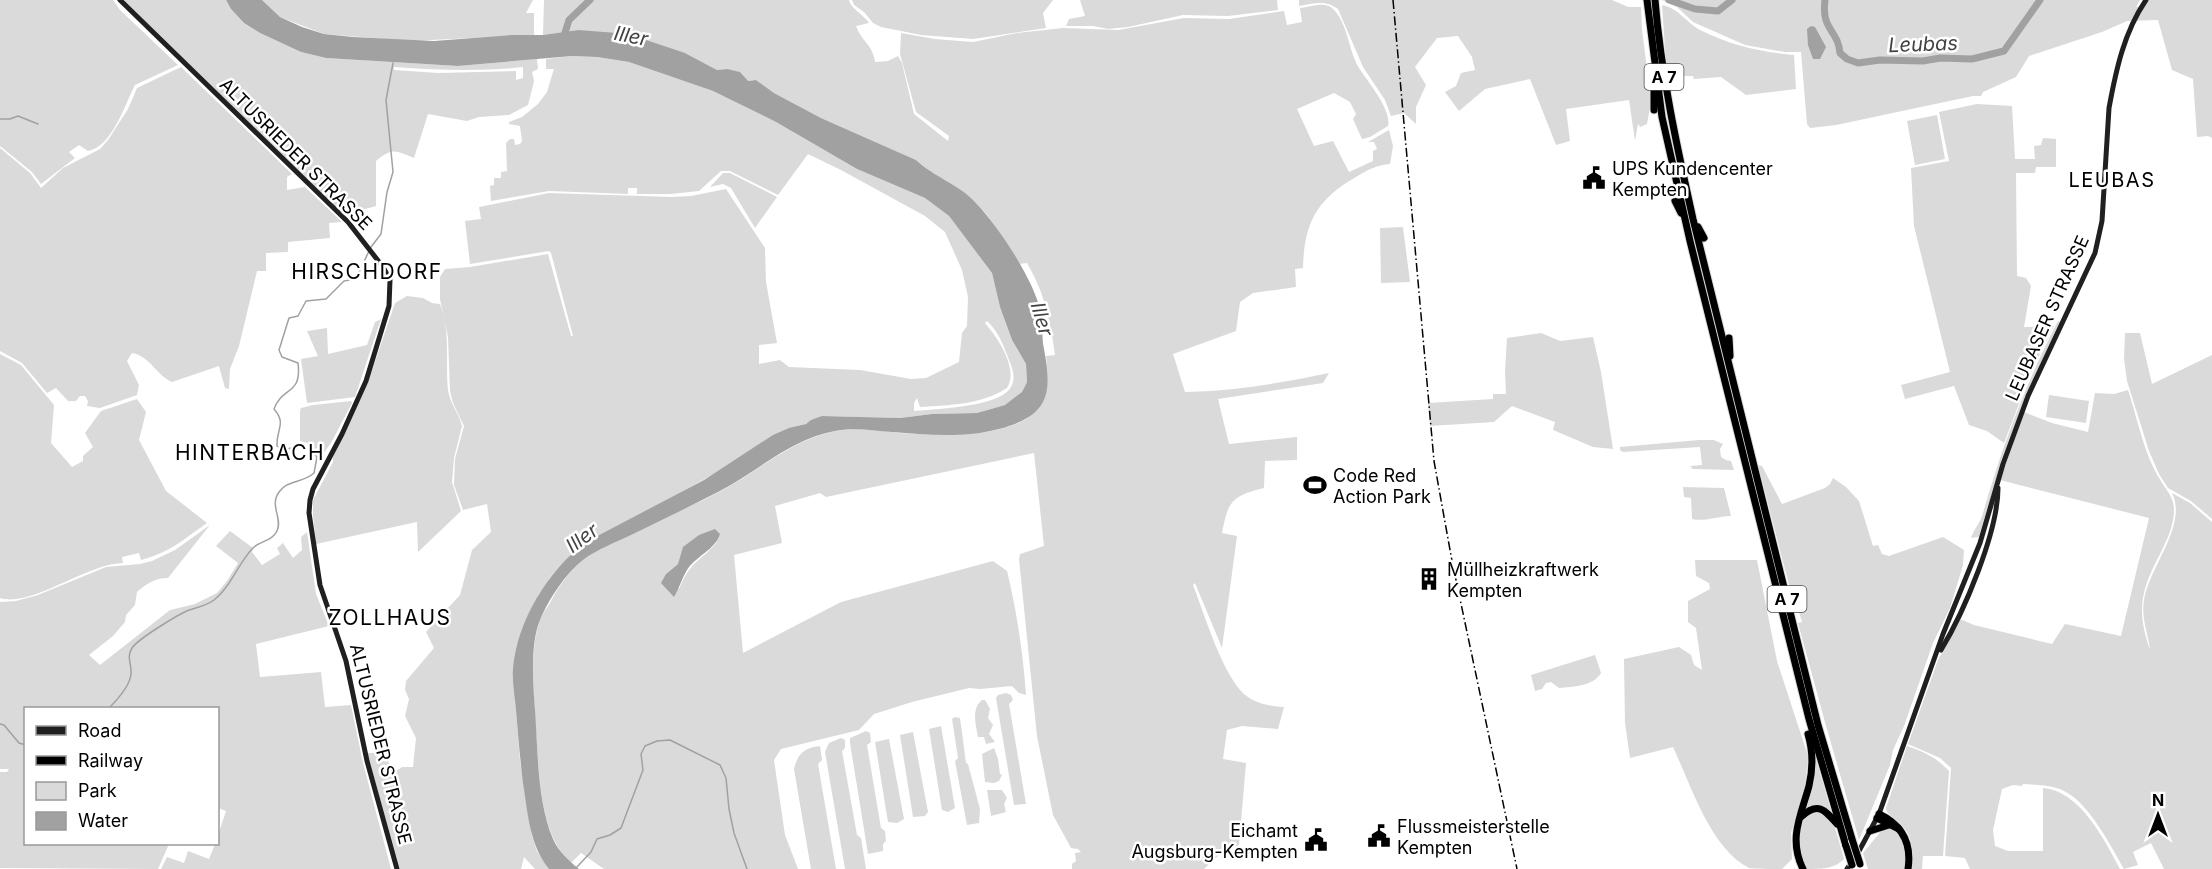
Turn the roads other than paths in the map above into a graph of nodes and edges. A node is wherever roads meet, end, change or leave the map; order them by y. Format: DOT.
graph roads {
  1 [pos="120,0"];
  2 [pos="1647,0"];
  3 [pos="1655,0"];
  4 [pos="2146,0"];
  5 [pos="1653,17"];
  6 [pos="1656,78"];
  7 [pos="1654,110"];
  8 [pos="1675,201"];
  9 [pos="1693,219"];
  10 [pos="1704,238"];
  11 [pos="1690,241"];
  12 [pos="1730,338"];
  13 [pos="1730,371"];
  14 [pos="1998,480"];
  15 [pos="1935,659"];
  16 [pos="1809,719"];
  17 [pos="1878,816"];
  18 [pos="1799,818"];
  19 [pos="1889,825"];
  20 [pos="1840,827"];
  21 [pos="1901,830"];
  22 [pos="1870,831"];
  23 [pos="397,869"];
  24 [pos="1803,869"];
  25 [pos="1848,869"];
  26 [pos="1854,869"];
  27 [pos="1862,869"];
  28 [pos="1908,869"];
  1 -- 23 [label="main road, ALTUSRIEDER STRASSE"];
  2 -- 5 [label="highway, A 7"];
  3 -- 5 [label="highway, A 7"];
  4 -- 14 [label="main road, LEUBASER STRASSE"];
  5 -- 6 [label="highway, A 7"];
  5 -- 9 [label="highway, A 7"];
  6 -- 7 [label="highway"];
  6 -- 11 [label="highway, A 7"];
  8 -- 11 [label="highway"];
  9 -- 10 [label="highway"];
  9 -- 13 [label="highway, A 7"];
  11 -- 16 [label="highway, A 7"];
  12 -- 13 [label="highway"];
  13 -- 27 [label="highway, A 7, bridge"];
  14 -- 15 [label="main road, LEUBASER STRASSE"];
  14 -- 15 [label="main road"];
  15 -- 17 [label="main road"];
  16 -- 18 [label="highway"];
  16 -- 20 [label="highway, A 7"];
  17 -- 19 [label="highway"];
  17 -- 21 [label="highway"];
  17 -- 22 [label="main road"];
  18 -- 20 [label="highway"];
  18 -- 24 [label="highway"];
  19 -- 21 [label="highway"];
  19 -- 22 [label="highway"];
  20 -- 26 [label="highway, A 7, bridge"];
  21 -- 28 [label="highway"];
  22 -- 25 [label="main road"];
}
